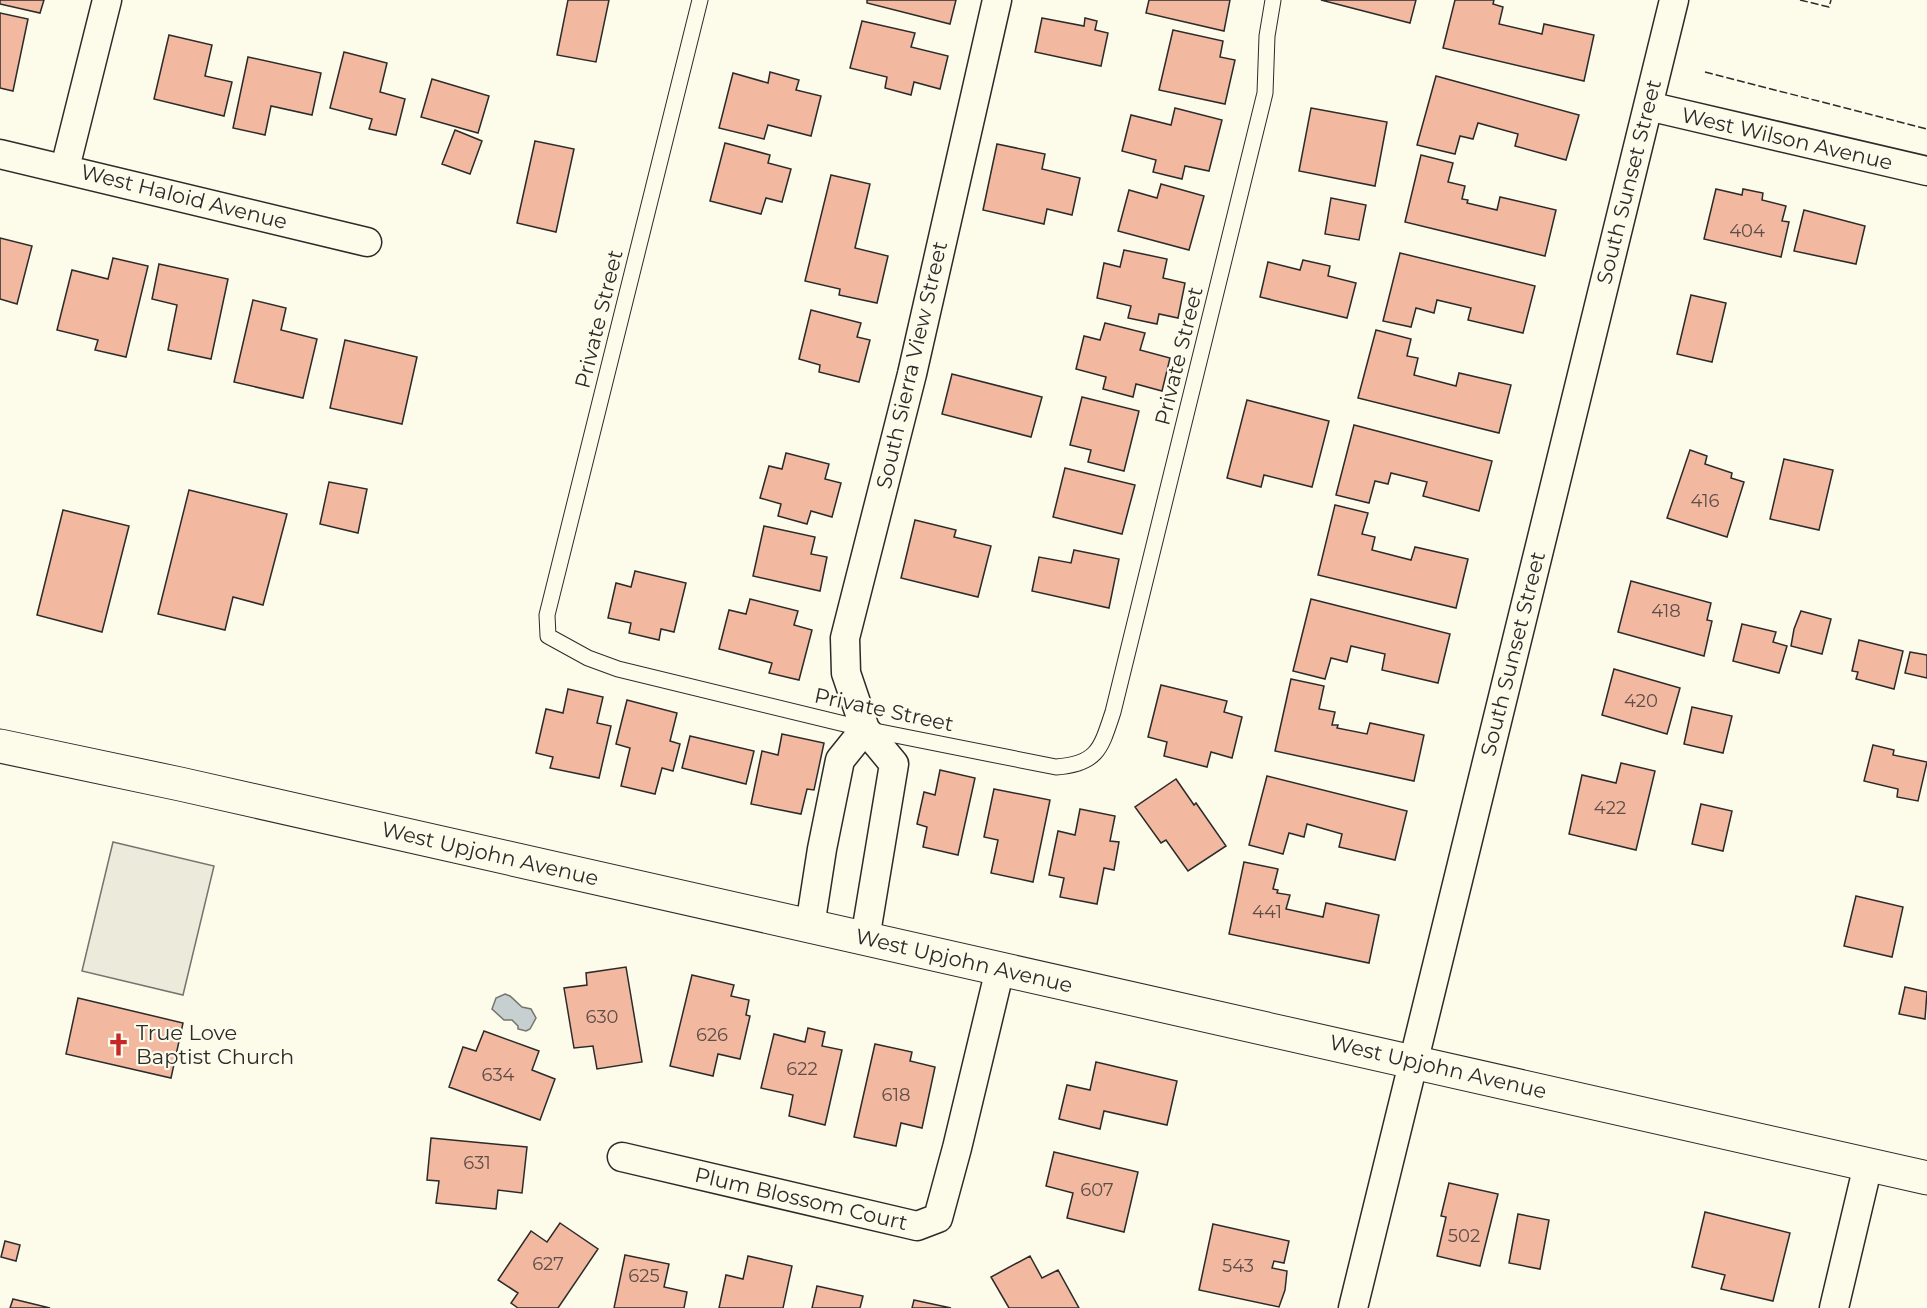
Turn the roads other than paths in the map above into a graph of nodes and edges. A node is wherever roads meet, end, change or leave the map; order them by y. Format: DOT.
graph roads {
  1 [pos="107,0"];
  2 [pos="700,0"];
  3 [pos="997,0"];
  4 [pos="1274,0"];
  5 [pos="1674,0"];
  6 [pos="1647,106"];
  7 [pos="0,154"];
  8 [pos="65,168"];
  9 [pos="1927,171"];
  10 [pos="367,242"];
  11 [pos="866,729"];
  12 [pos="0,746"];
  13 [pos="810,926"];
  14 [pos="865,939"];
  15 [pos="1000,969"];
  16 [pos="1414,1062"];
  17 [pos="622,1157"];
  18 [pos="1868,1165"];
  19 [pos="1927,1178"];
  20 [pos="1353,1308"];
  21 [pos="1834,1308"];
  1 -- 8 [label="street"];
  2 -- 11 [label="lane, Private Street"];
  3 -- 11 [label="street, South Sierra View Street"];
  4 -- 11 [label="lane, Private Street"];
  5 -- 6 [label="street, South Sunset Street"];
  6 -- 9 [label="street, West Wilson Avenue"];
  6 -- 16 [label="street, South Sunset Street"];
  7 -- 8 [label="street, West Haloid Avenue"];
  8 -- 10 [label="street, West Haloid Avenue"];
  11 -- 13 [label="street"];
  11 -- 14 [label="street, South Sierra View Street"];
  12 -- 13 [label="main road, West Upjohn Avenue"];
  13 -- 14 [label="main road, West Upjohn Avenue"];
  14 -- 15 [label="main road, West Upjohn Avenue"];
  15 -- 16 [label="main road, West Upjohn Avenue"];
  15 -- 17 [label="street, Plum Blossom Court"];
  16 -- 18 [label="main road, West Upjohn Avenue"];
  16 -- 20 [label="street, South Sunset Street"];
  18 -- 19 [label="main road, West Upjohn Avenue"];
  18 -- 21 [label="street"];
}
